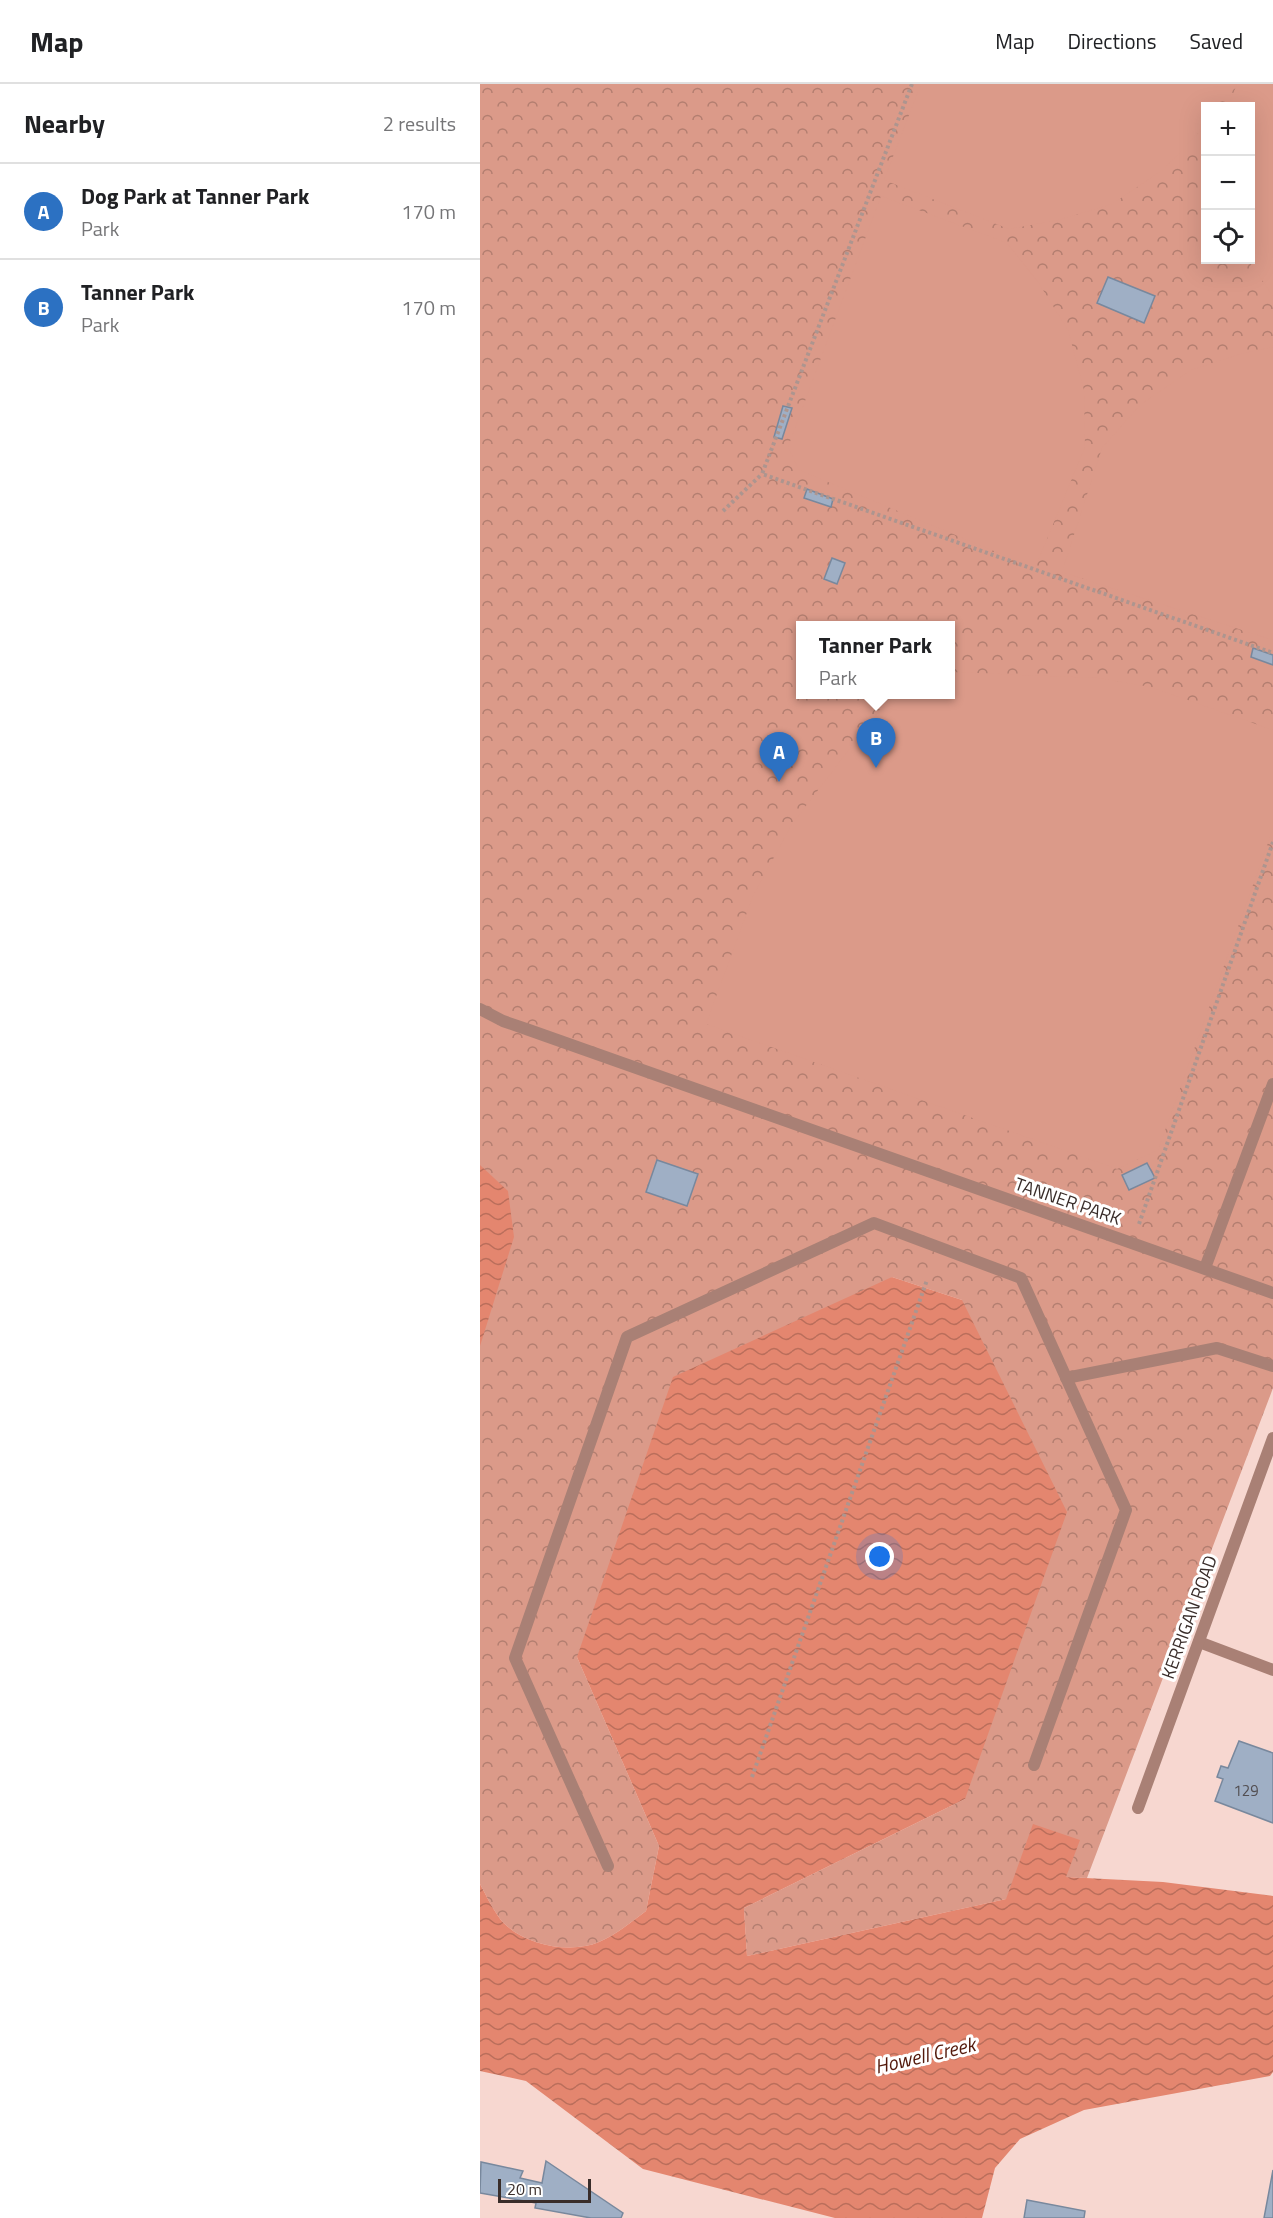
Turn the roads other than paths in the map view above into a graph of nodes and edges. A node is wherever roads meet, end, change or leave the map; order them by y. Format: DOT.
graph roads {
  1 [pos="480,1009"];
  2 [pos="1273,1084"];
  3 [pos="1205,1268"];
  4 [pos="1273,1293"];
  5 [pos="1273,1366"];
  6 [pos="1066,1378"];
  7 [pos="1273,1438"];
  8 [pos="1199,1642"];
  9 [pos="1273,1670"];
  10 [pos="1034,1765"];
  11 [pos="1138,1808"];
  12 [pos="608,1866"];
  1 -- 3 [label="street, TANNER PARK"];
  2 -- 3 [label="street"];
  3 -- 4 [label="street, TANNER PARK"];
  5 -- 6 [label="street"];
  6 -- 10 [label="street"];
  6 -- 12 [label="street"];
  7 -- 8 [label="street, KERRIGAN ROAD"];
  8 -- 9 [label="street"];
  8 -- 11 [label="street, KERRIGAN ROAD"];
}
